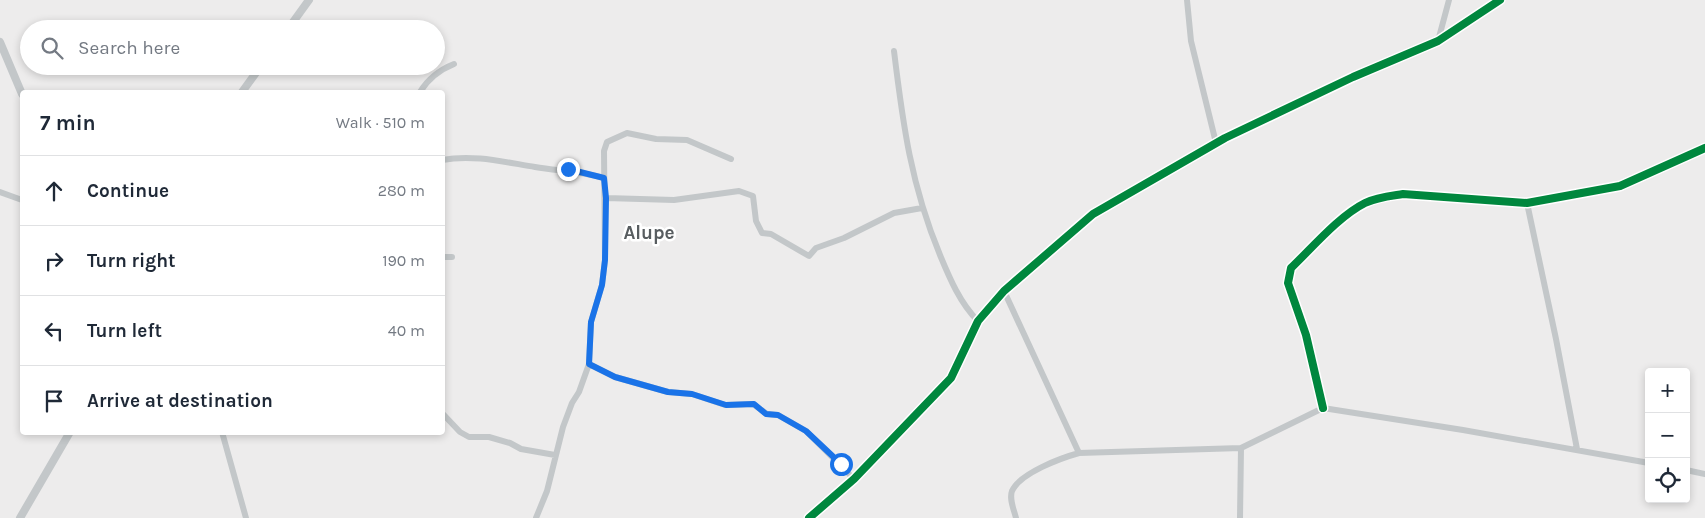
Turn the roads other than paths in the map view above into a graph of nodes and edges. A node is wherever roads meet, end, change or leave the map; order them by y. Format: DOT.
graph roads {
  1 [pos="309,0"];
  2 [pos="1187,0"];
  3 [pos="1449,0"];
  4 [pos="1500,0"];
  5 [pos="295,20"];
  6 [pos="1438,41"];
  7 [pos="0,42"];
  8 [pos="894,51"];
  9 [pos="454,64"];
  10 [pos="445,67"];
  11 [pos="254,75"];
  12 [pos="435,75"];
  13 [pos="20,90"];
  14 [pos="243,90"];
  15 [pos="421,90"];
  16 [pos="1216,144"];
  17 [pos="1705,148"];
  18 [pos="732,159"];
  19 [pos="445,160"];
  20 [pos="604,178"];
  21 [pos="0,192"];
  22 [pos="606,198"];
  23 [pos="20,199"];
  24 [pos="1527,204"];
  25 [pos="922,208"];
  26 [pos="445,257"];
  27 [pos="452,257"];
  28 [pos="1004,290"];
  29 [pos="978,321"];
  30 [pos="589,364"];
  31 [pos="1323,408"];
  32 [pos="445,416"];
  33 [pos="68,435"];
  34 [pos="223,435"];
  35 [pos="1241,448"];
  36 [pos="1577,450"];
  37 [pos="1079,453"];
  38 [pos="555,455"];
  39 [pos="1645,462"];
  40 [pos="1690,471"];
  41 [pos="1705,474"];
  42 [pos="854,479"];
  43 [pos="20,518"];
  44 [pos="246,518"];
  45 [pos="536,518"];
  46 [pos="809,518"];
  47 [pos="1016,518"];
  48 [pos="1240,518"];
  1 -- 5 [label="street"];
  2 -- 16 [label="street"];
  3 -- 6 [label="street"];
  4 -- 6 [label="street"];
  6 -- 16 [label="street"];
  7 -- 13 [label="street"];
  8 -- 25 [label="street"];
  9 -- 10 [label="street"];
  11 -- 14 [label="street"];
  12 -- 15 [label="street"];
  16 -- 28 [label="street"];
  17 -- 24 [label="street"];
  18 -- 20 [label="street"];
  19 -- 20 [label="street"];
  20 -- 22 [label="street"];
  21 -- 23 [label="street"];
  22 -- 25 [label="street"];
  22 -- 30 [label="street"];
  24 -- 31 [label="street"];
  24 -- 36 [label="street"];
  25 -- 29 [label="street"];
  26 -- 27 [label="street"];
  28 -- 29 [label="street"];
  28 -- 37 [label="street"];
  29 -- 42 [label="street"];
  30 -- 38 [label="street"];
  30 -- 42 [label="street"];
  31 -- 35 [label="street"];
  31 -- 36 [label="street"];
  32 -- 38 [label="street"];
  33 -- 43 [label="street"];
  34 -- 44 [label="street"];
  35 -- 37 [label="street"];
  35 -- 48 [label="street"];
  36 -- 39 [label="street"];
  37 -- 47 [label="street"];
  38 -- 45 [label="street"];
  40 -- 41 [label="street"];
  42 -- 46 [label="street"];
}
